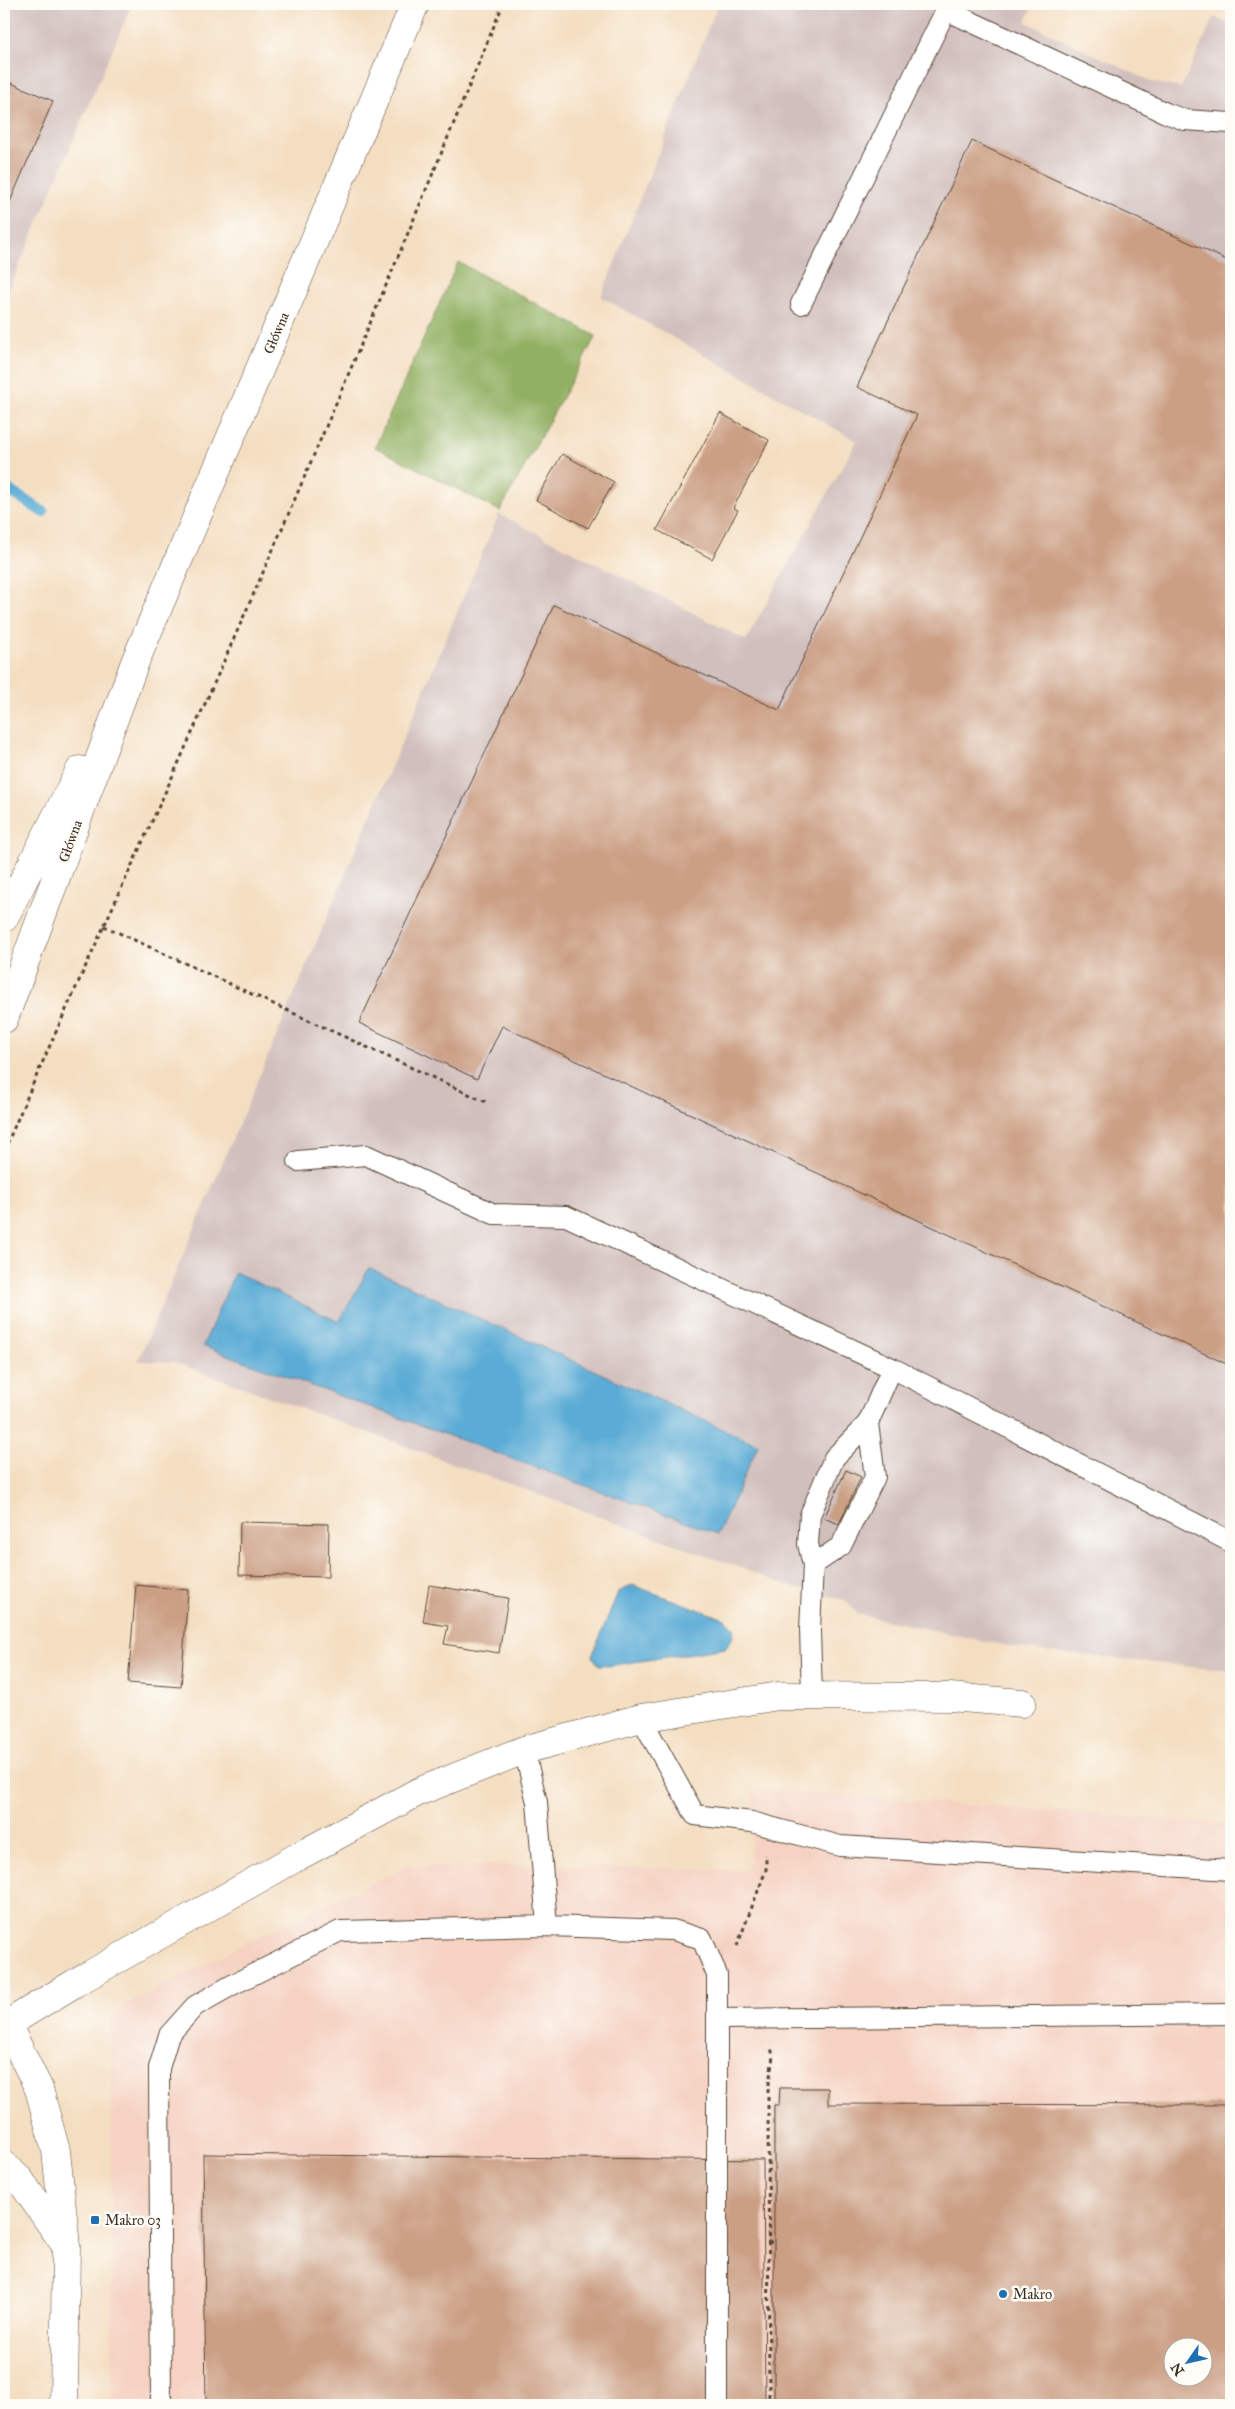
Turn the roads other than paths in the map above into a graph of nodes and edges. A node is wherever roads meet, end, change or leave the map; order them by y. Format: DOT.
graph roads {
  1 [pos="416,4"];
  2 [pos="940,7"];
  3 [pos="1231,123"];
  4 [pos="801,304"];
  5 [pos="135,662"];
  6 [pos="4,918"];
  7 [pos="4,1019"];
  8 [pos="298,1161"];
  9 [pos="892,1368"];
  10 [pos="868,1423"];
  11 [pos="1231,1542"];
  12 [pos="814,1565"];
  13 [pos="812,1696"];
  14 [pos="1022,1703"];
  15 [pos="641,1718"];
  16 [pos="524,1750"];
  17 [pos="1231,1870"];
  18 [pos="547,1926"];
  19 [pos="1231,2014"];
  20 [pos="717,2018"];
  21 [pos="5,2025"];
  22 [pos="4,2165"];
  23 [pos="66,2246"];
  24 [pos="64,2405"];
  25 [pos="160,2405"];
  26 [pos="717,2405"];
  1 -- 5 [label="street, Główna"];
  2 -- 3 [label="lane"];
  2 -- 4 [label="lane"];
  5 -- 6 [label="street, Główna"];
  5 -- 7 [label="street, Główna"];
  8 -- 9 [label="lane"];
  9 -- 10 [label="lane"];
  9 -- 11 [label="lane"];
  10 -- 12 [label="lane"];
  10 -- 12 [label="lane"];
  12 -- 13 [label="lane"];
  13 -- 14 [label="street"];
  13 -- 15 [label="street"];
  15 -- 16 [label="street"];
  15 -- 17 [label="lane"];
  16 -- 18 [label="lane"];
  16 -- 21 [label="street"];
  18 -- 20 [label="lane"];
  18 -- 25 [label="lane"];
  19 -- 20 [label="lane"];
  20 -- 26 [label="lane"];
  21 -- 23 [label="street"];
  22 -- 23 [label="street"];
  23 -- 24 [label="street"];
}
